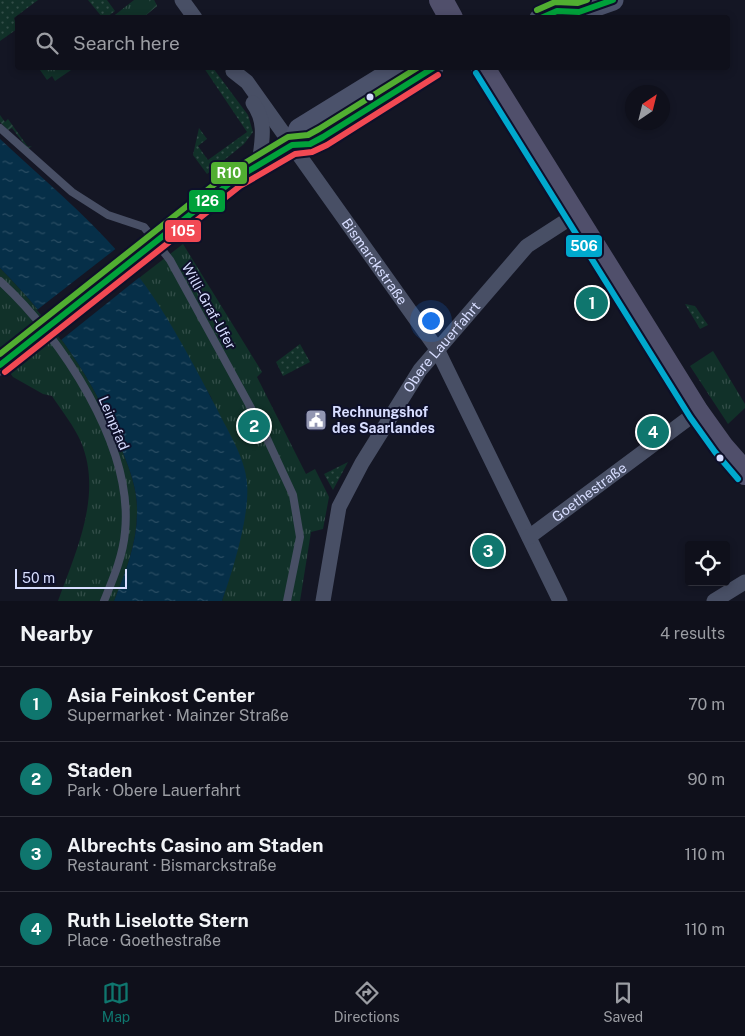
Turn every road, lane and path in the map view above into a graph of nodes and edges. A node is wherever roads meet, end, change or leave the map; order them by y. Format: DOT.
graph roads {
  1 [pos="182,0"];
  2 [pos="440,0"];
  3 [pos="613,0"];
  4 [pos="555,10"];
  5 [pos="193,15"];
  6 [pos="449,15"];
  7 [pos="232,70"];
  8 [pos="233,70"];
  9 [pos="395,70"];
  10 [pos="430,70"];
  11 [pos="484,70"];
  12 [pos="0,128"];
  13 [pos="292,145"];
  14 [pos="259,164"];
  15 [pos="576,215"];
  16 [pos="0,281"];
  17 [pos="437,348"];
  18 [pos="0,365"];
  19 [pos="697,412"];
  20 [pos="745,473"];
  21 [pos="529,537"];
  22 [pos="745,582"];
  23 [pos="104,601"];
  24 [pos="287,601"];
  25 [pos="323,601"];
  26 [pos="560,601"];
  27 [pos="714,601"];
  1 -- 5 [label="street"];
  2 -- 6 [label="main road"];
  3 -- 4 [label="main road"];
  7 -- 14 [label="street, Bismarckstraße"];
  8 -- 13 [label="street, Bismarckstraße"];
  9 -- 13 [label="main road"];
  10 -- 13 [label="main road"];
  11 -- 15 [label="main road"];
  12 -- 24 [label="lane, Willi-Graf-Ufer"];
  13 -- 14 [label="main road"];
  13 -- 17 [label="street, Bismarckstraße"];
  14 -- 18 [label="main road, bridge"];
  15 -- 17 [label="street, Obere Lauerfahrt"];
  15 -- 19 [label="main road"];
  16 -- 23 [label="lane, Leinpfad"];
  17 -- 21 [label="street, Bismarckstraße"];
  17 -- 25 [label="street, Obere Lauerfahrt"];
  19 -- 20 [label="main road"];
  19 -- 21 [label="street, Goethestraße"];
  21 -- 26 [label="street, Bismarckstraße"];
  22 -- 27 [label="street"];
}
